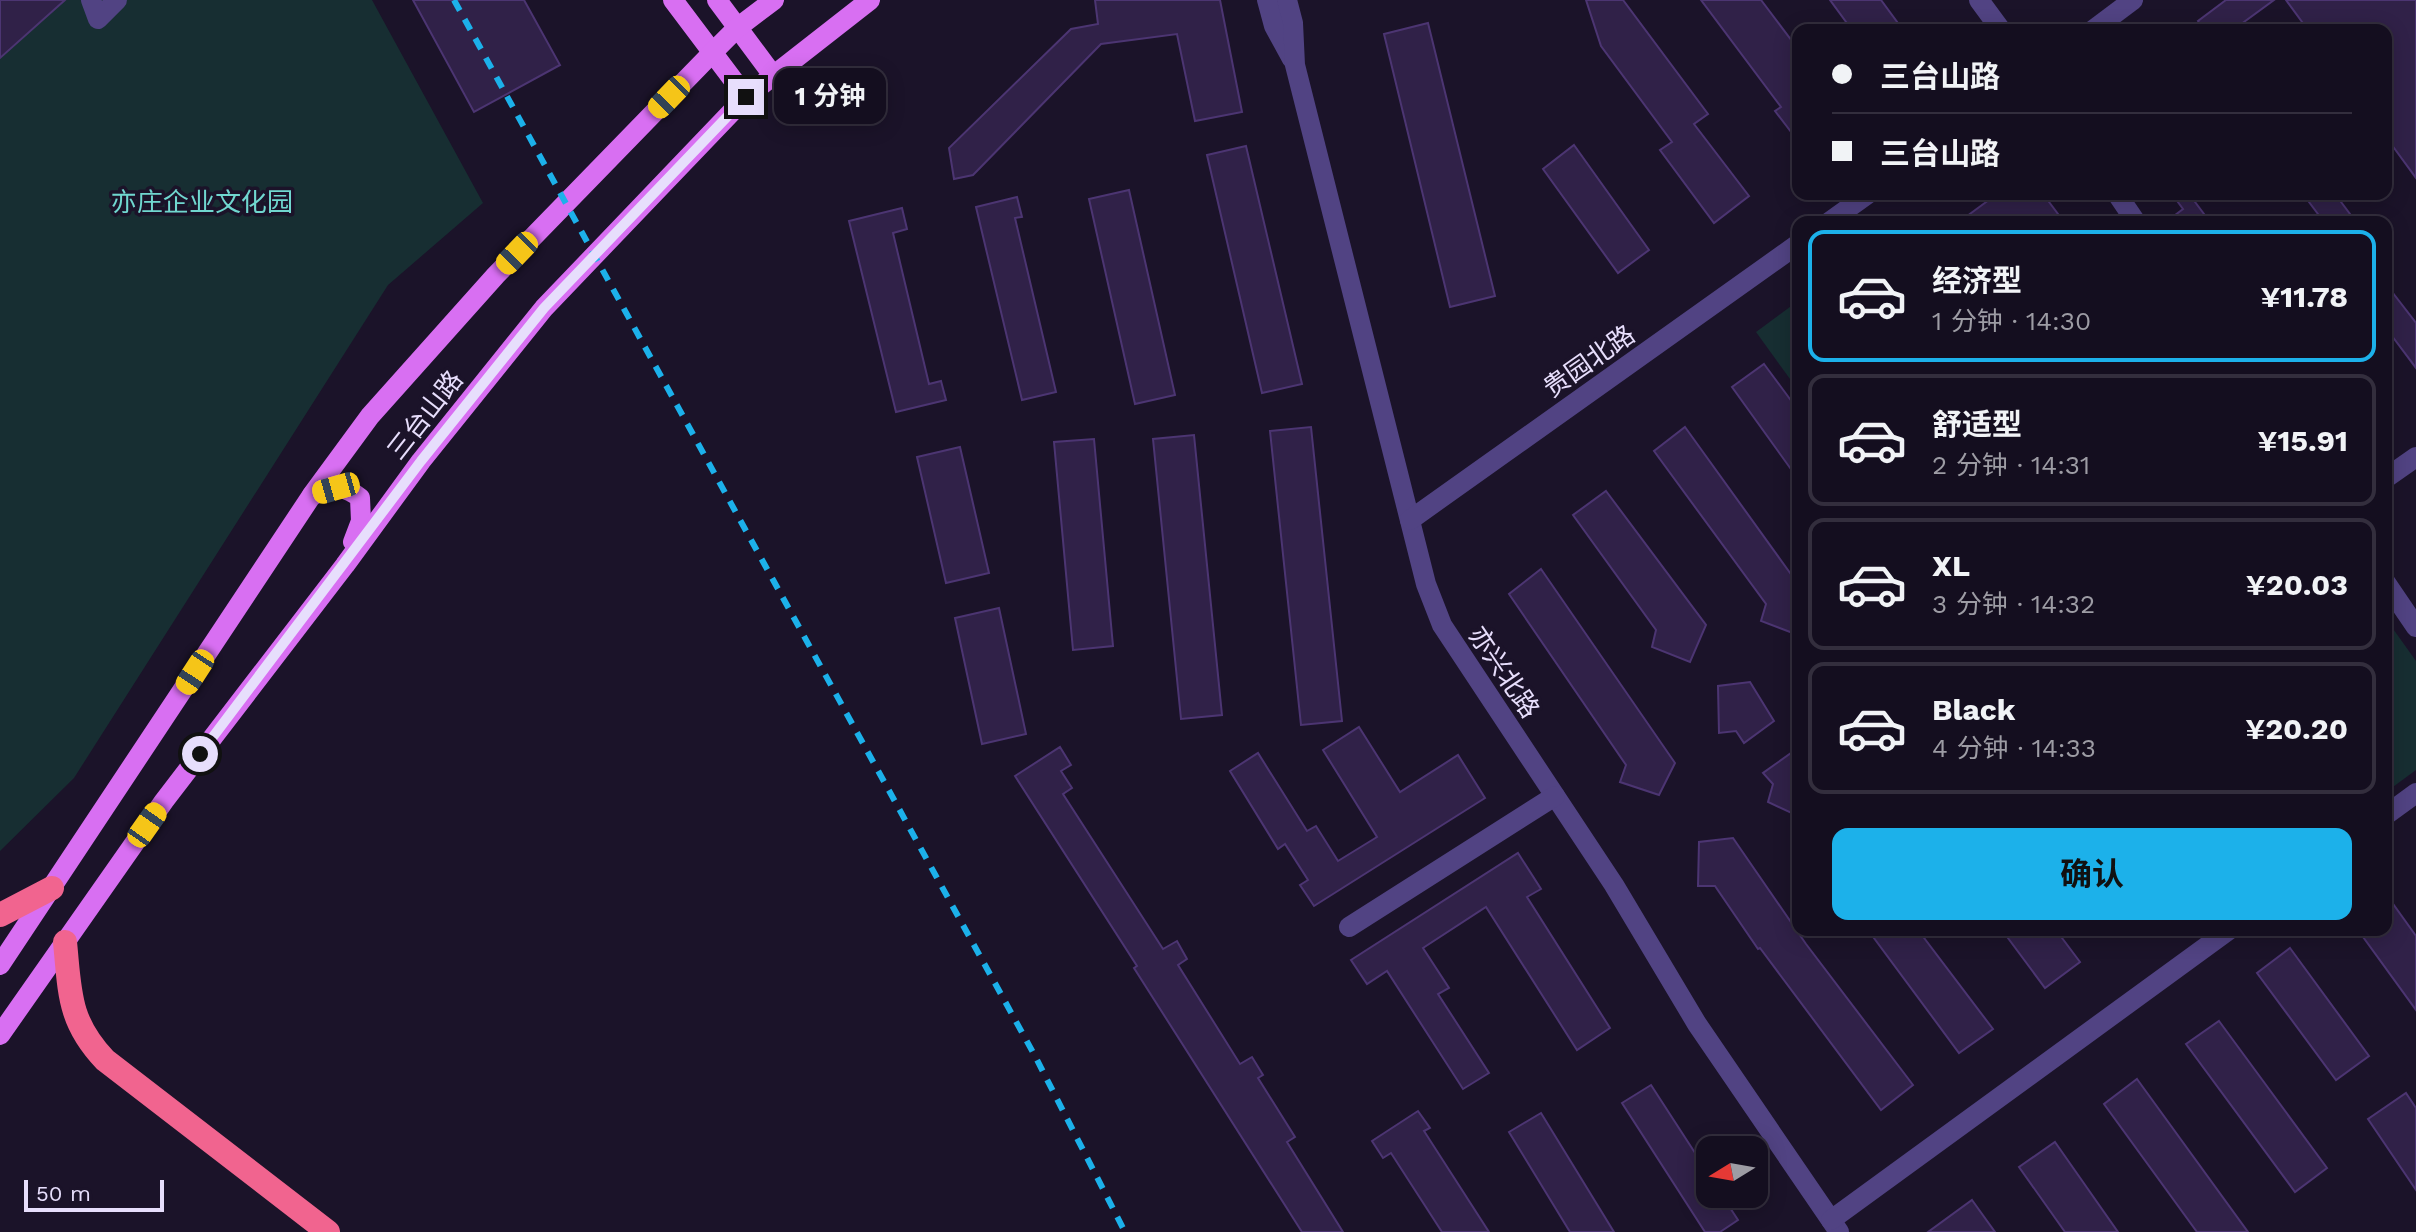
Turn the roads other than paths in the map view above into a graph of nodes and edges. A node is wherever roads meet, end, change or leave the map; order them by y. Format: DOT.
graph roads {
  1 [pos="91,0"];
  2 [pos="117,0"];
  3 [pos="673,0"];
  4 [pos="717,0"];
  5 [pos="774,0"];
  6 [pos="870,0"];
  7 [pos="1267,0"];
  8 [pos="1287,0"];
  9 [pos="1979,0"];
  10 [pos="2133,0"];
  11 [pos="1997,24"];
  12 [pos="2101,24"];
  13 [pos="737,28"];
  14 [pos="712,53"];
  15 [pos="1295,65"];
  16 [pos="772,74"];
  17 [pos="746,97"];
  18 [pos="1860,200"];
  19 [pos="1837,216"];
  20 [pos="1792,248"];
  21 [pos="2416,457"];
  22 [pos="2392,474"];
  23 [pos="312,495"];
  24 [pos="1410,520"];
  25 [pos="345,565"];
  26 [pos="2392,592"];
  27 [pos="2416,627"];
  28 [pos="2416,793"];
  29 [pos="1555,796"];
  30 [pos="2392,811"];
  31 [pos="52,888"];
  32 [pos="0,915"];
  33 [pos="1349,927"];
  34 [pos="2221,936"];
  35 [pos="65,942"];
  36 [pos="0,965"];
  37 [pos="0,1035"];
  38 [pos="1835,1226"];
  39 [pos="328,1232"];
  1 -- 2 [label="street"];
  3 -- 14 [label="main road"];
  4 -- 13 [label="main road"];
  5 -- 13 [label="main road, 三台山路"];
  6 -- 16 [label="main road, 三台山路"];
  7 -- 15 [label="street, 亦兴北路"];
  8 -- 15 [label="street, 亦兴北路"];
  9 -- 11 [label="street"];
  10 -- 12 [label="street"];
  13 -- 14 [label="main road, 三台山路"];
  13 -- 16 [label="main road"];
  14 -- 17 [label="main road"];
  14 -- 23 [label="main road, 三台山路"];
  15 -- 24 [label="street, 亦兴北路"];
  16 -- 17 [label="main road, 三台山路"];
  17 -- 25 [label="main road, 三台山路"];
  18 -- 19 [label="street"];
  20 -- 24 [label="street, 贵园北路"];
  21 -- 22 [label="street"];
  23 -- 25 [label="main road"];
  23 -- 31 [label="main road, 三台山路"];
  24 -- 29 [label="street, 亦兴北路"];
  25 -- 35 [label="main road, 三台山路"];
  26 -- 27 [label="street"];
  28 -- 30 [label="street"];
  29 -- 33 [label="street"];
  29 -- 38 [label="street, 亦兴北路"];
  31 -- 32 [label="highway"];
  31 -- 36 [label="main road, 三台山路"];
  34 -- 38 [label="street"];
  35 -- 37 [label="main road, 三台山路"];
  35 -- 39 [label="highway"];
}
